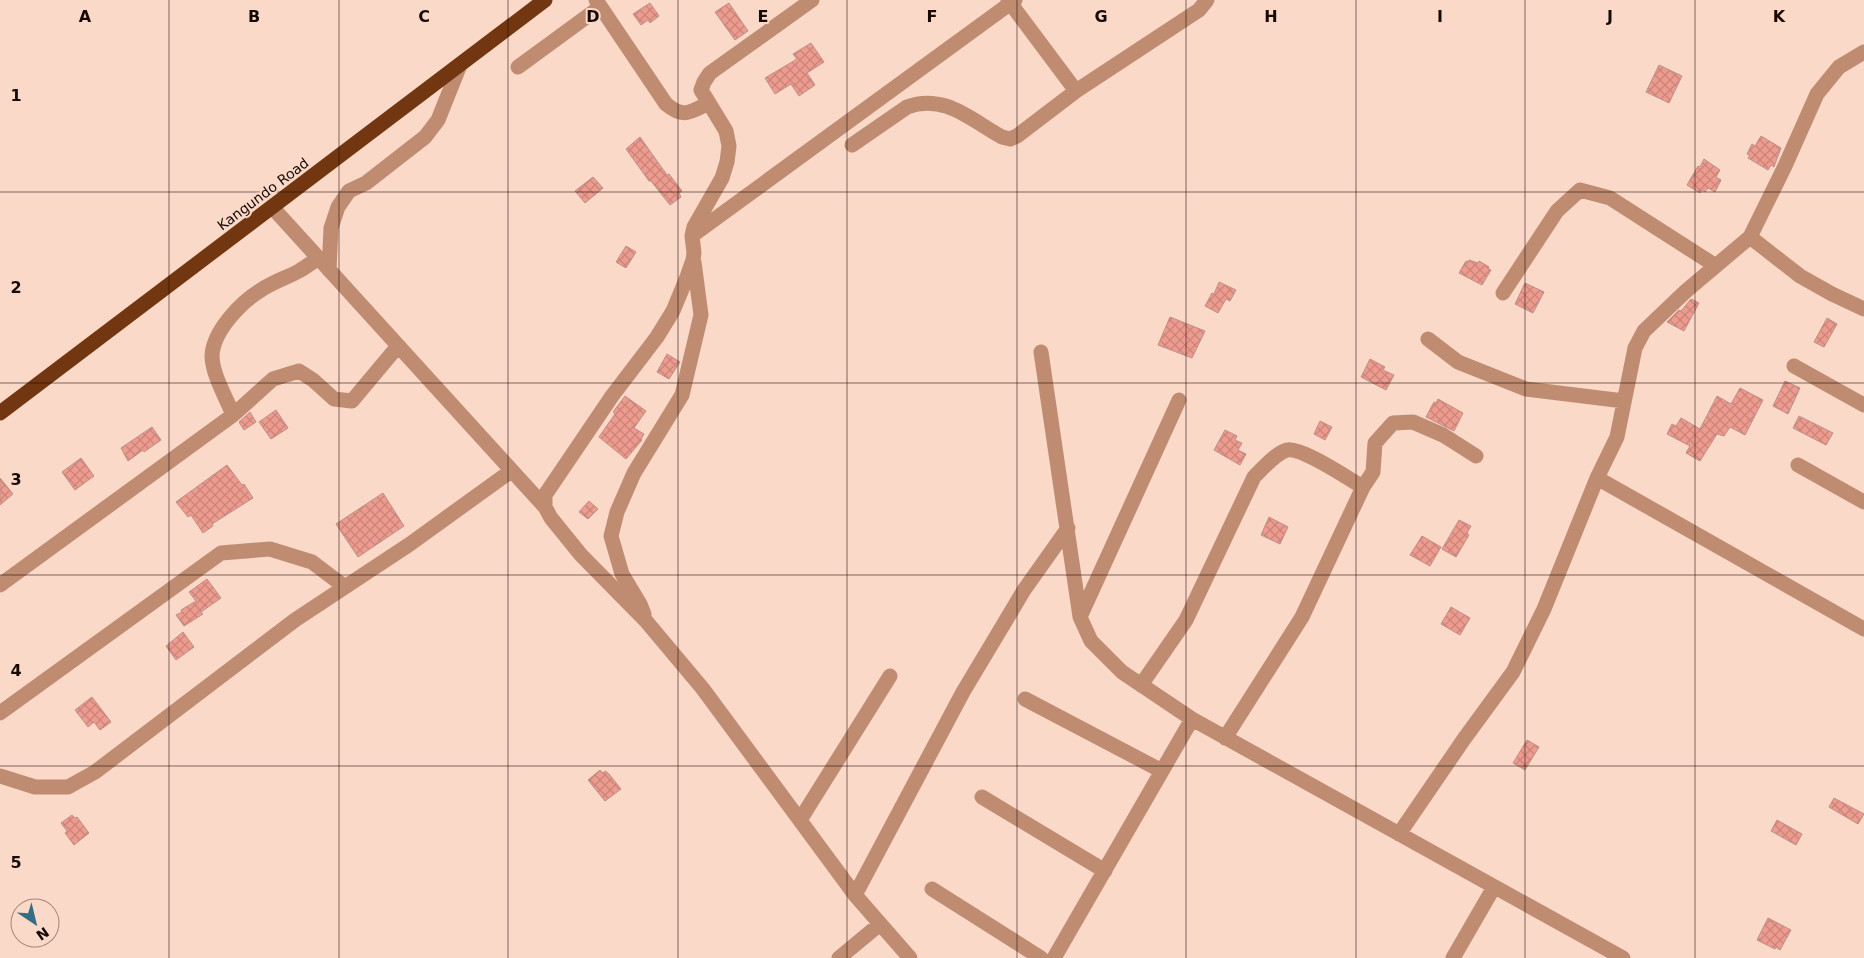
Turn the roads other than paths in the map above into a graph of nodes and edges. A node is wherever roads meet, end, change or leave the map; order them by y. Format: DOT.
graph roads {
  1 [pos="545,0"];
  2 [pos="1207,0"];
  3 [pos="1011,1"];
  4 [pos="805,2"];
  5 [pos="598,3"];
  6 [pos="1864,52"];
  7 [pos="460,65"];
  8 [pos="518,67"];
  9 [pos="896,87"];
  10 [pos="1076,91"];
  11 [pos="709,103"];
  12 [pos="917,103"];
  13 [pos="852,145"];
  14 [pos="272,207"];
  15 [pos="692,236"];
  16 [pos="1750,238"];
  17 [pos="318,258"];
  18 [pos="693,260"];
  19 [pos="1716,266"];
  20 [pos="329,270"];
  21 [pos="1503,293"];
  22 [pos="1864,309"];
  23 [pos="1428,339"];
  24 [pos="398,346"];
  25 [pos="1041,352"];
  26 [pos="1794,366"];
  27 [pos="1179,400"];
  28 [pos="1624,401"];
  29 [pos="1864,405"];
  30 [pos="0,413"];
  31 [pos="233,415"];
  32 [pos="1476,456"];
  33 [pos="1798,465"];
  34 [pos="511,471"];
  35 [pos="1597,478"];
  36 [pos="1363,487"];
  37 [pos="1864,502"];
  38 [pos="544,507"];
  39 [pos="1068,528"];
  40 [pos="0,585"];
  41 [pos="345,587"];
  42 [pos="1080,617"];
  43 [pos="646,622"];
  44 [pos="1864,629"];
  45 [pos="890,676"];
  46 [pos="1140,685"];
  47 [pos="1025,699"];
  48 [pos="0,713"];
  49 [pos="1192,719"];
  50 [pos="1225,738"];
  51 [pos="1162,771"];
  52 [pos="0,776"];
  53 [pos="982,797"];
  54 [pos="800,820"];
  55 [pos="1399,834"];
  56 [pos="1105,871"];
  57 [pos="1494,887"];
  58 [pos="932,889"];
  59 [pos="855,895"];
  60 [pos="880,924"];
  61 [pos="839,958"];
  62 [pos="910,958"];
  63 [pos="1042,958"];
  64 [pos="1054,958"];
  65 [pos="1455,958"];
  66 [pos="1623,958"];
  1 -- 7 [label="highway, Kangundo Road"];
  2 -- 10 [label="street"];
  3 -- 9 [label="street"];
  3 -- 10 [label="street"];
  4 -- 11 [label="street"];
  5 -- 8 [label="street"];
  5 -- 11 [label="street"];
  6 -- 16 [label="street"];
  7 -- 14 [label="highway, Kangundo Road"];
  7 -- 20 [label="street"];
  9 -- 12 [label="street"];
  9 -- 15 [label="street"];
  10 -- 12 [label="street"];
  11 -- 15 [label="street"];
  12 -- 13 [label="street"];
  14 -- 17 [label="street"];
  14 -- 30 [label="highway, Kangundo Road"];
  15 -- 18 [label="street"];
  16 -- 19 [label="street"];
  16 -- 22 [label="street"];
  17 -- 20 [label="street"];
  17 -- 31 [label="street"];
  18 -- 38 [label="street"];
  18 -- 43 [label="street"];
  19 -- 21 [label="street"];
  19 -- 28 [label="street"];
  20 -- 24 [label="street"];
  23 -- 28 [label="street"];
  24 -- 31 [label="street"];
  24 -- 34 [label="street"];
  25 -- 39 [label="street"];
  26 -- 29 [label="street"];
  27 -- 42 [label="street"];
  28 -- 35 [label="street"];
  31 -- 40 [label="street"];
  32 -- 36 [label="street"];
  33 -- 37 [label="street"];
  34 -- 38 [label="street"];
  34 -- 41 [label="street"];
  35 -- 44 [label="street"];
  35 -- 55 [label="street"];
  36 -- 46 [label="street"];
  36 -- 50 [label="street"];
  38 -- 43 [label="street"];
  39 -- 42 [label="street"];
  39 -- 59 [label="street"];
  41 -- 48 [label="street"];
  41 -- 52 [label="street"];
  42 -- 46 [label="street"];
  43 -- 54 [label="street"];
  45 -- 54 [label="street"];
  46 -- 49 [label="street"];
  47 -- 51 [label="street"];
  49 -- 50 [label="street"];
  49 -- 51 [label="street"];
  50 -- 55 [label="street"];
  51 -- 56 [label="street"];
  53 -- 56 [label="street"];
  54 -- 59 [label="street"];
  55 -- 57 [label="street"];
  56 -- 64 [label="street"];
  57 -- 65 [label="street"];
  57 -- 66 [label="street"];
  58 -- 63 [label="street"];
  59 -- 60 [label="street"];
  60 -- 61 [label="street"];
  60 -- 62 [label="street"];
}
